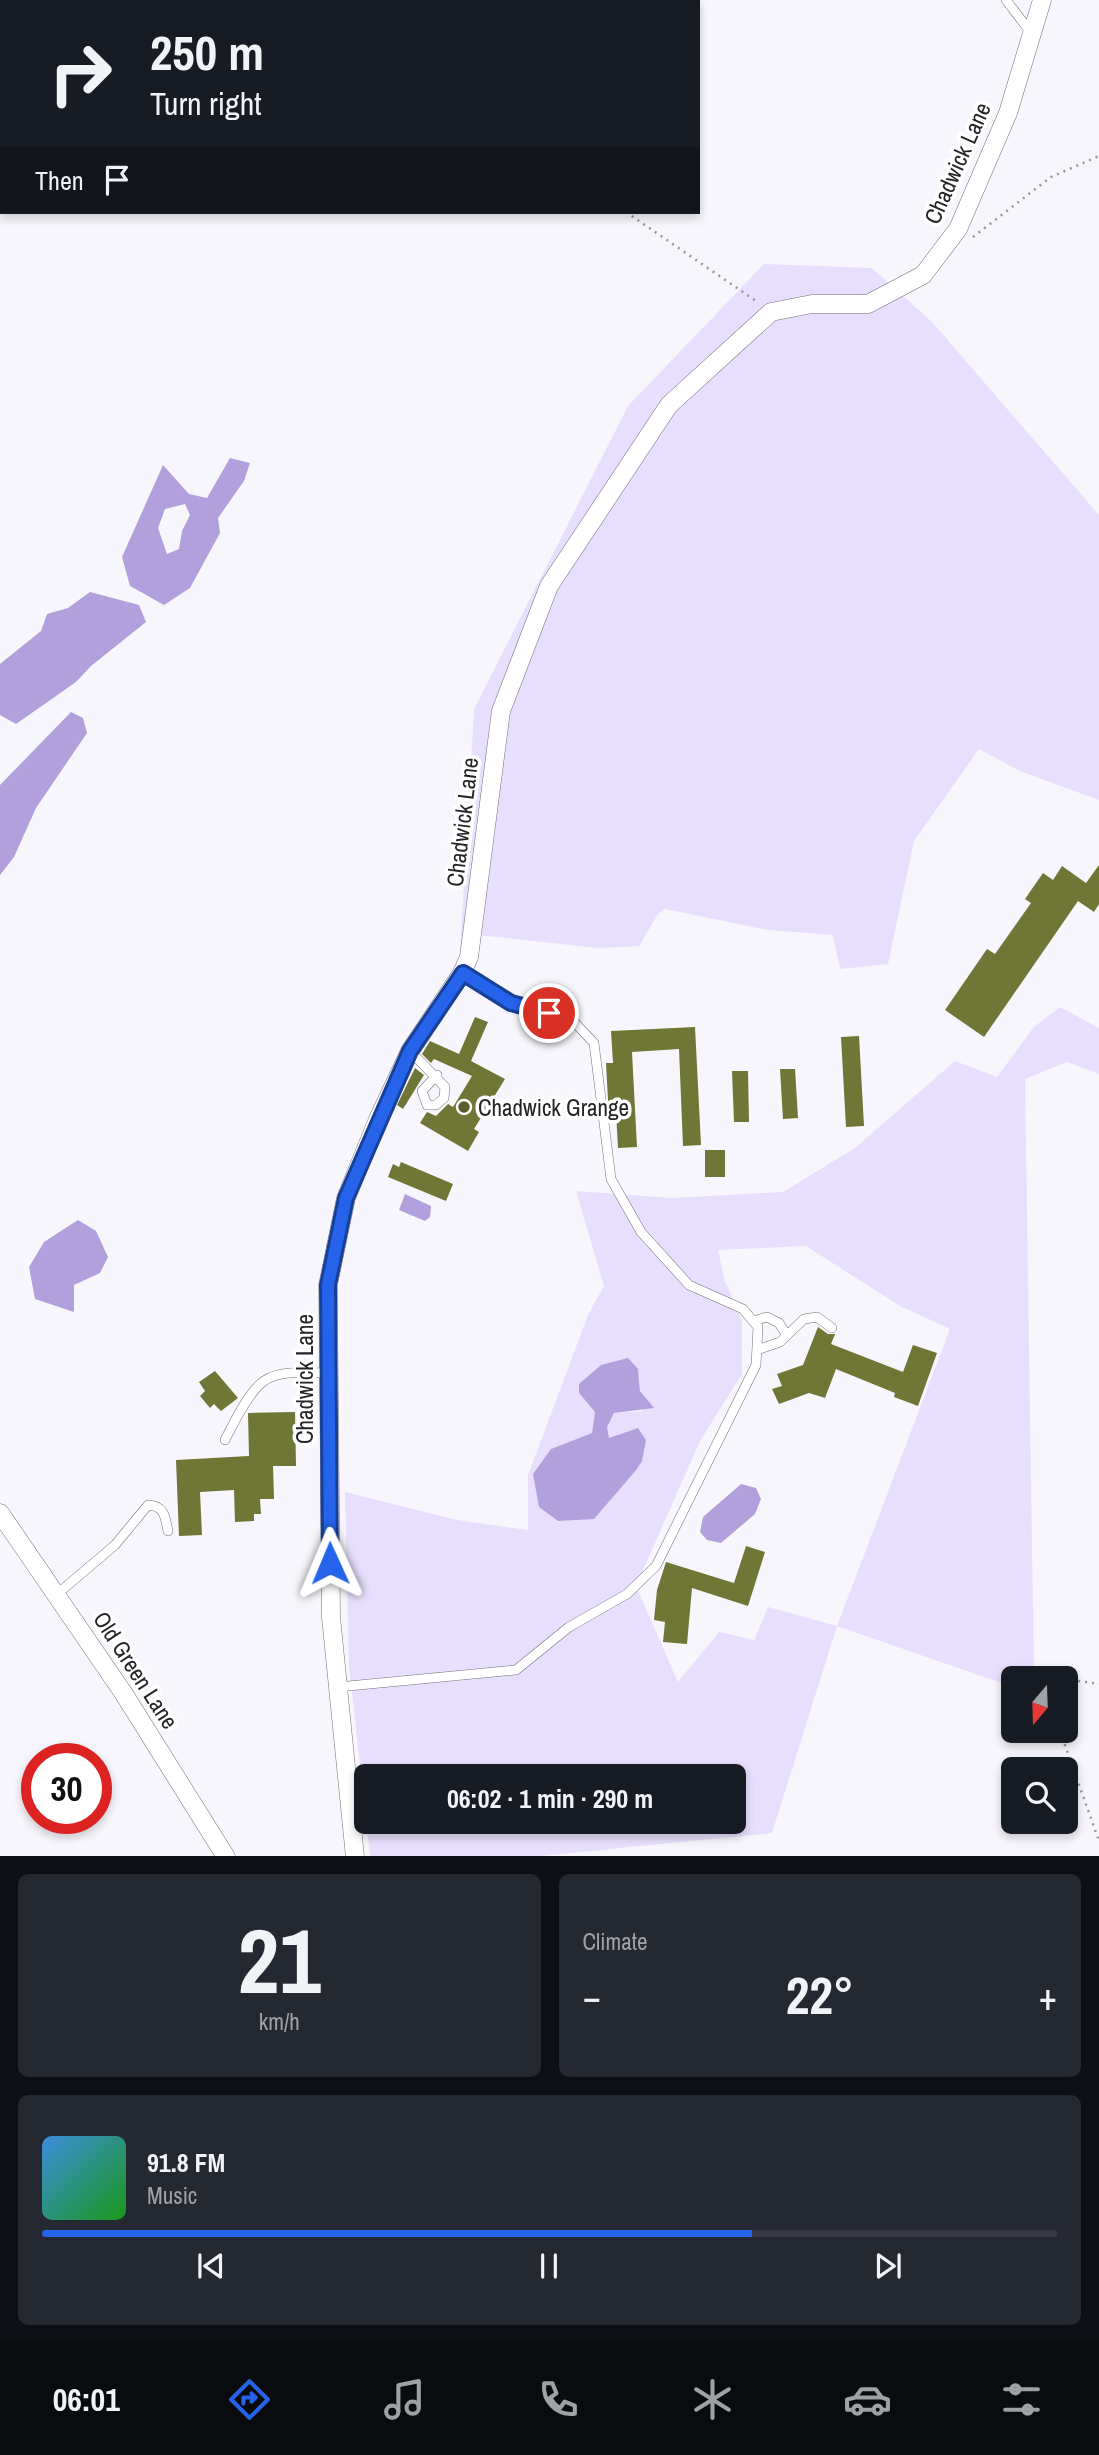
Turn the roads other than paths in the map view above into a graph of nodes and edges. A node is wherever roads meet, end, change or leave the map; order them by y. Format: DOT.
graph roads {
  1 [pos="1006,0"];
  2 [pos="1042,0"];
  3 [pos="1032,34"];
  4 [pos="463,973"];
  5 [pos="410,1051"];
  6 [pos="437,1075"];
  7 [pos="753,1321"];
  8 [pos="832,1328"];
  9 [pos="786,1335"];
  10 [pos="757,1350"];
  11 [pos="329,1373"];
  12 [pos="225,1440"];
  13 [pos="0,1513"];
  14 [pos="168,1531"];
  15 [pos="56,1595"];
  16 [pos="338,1687"];
  17 [pos="225,1856"];
  18 [pos="355,1856"];
  1 -- 3 [label="lane"];
  2 -- 3 [label="street, Chadwick Lane"];
  3 -- 4 [label="street, Chadwick Lane"];
  4 -- 5 [label="street, Chadwick Lane"];
  4 -- 7 [label="lane"];
  5 -- 6 [label="lane"];
  5 -- 11 [label="street, Chadwick Lane"];
  7 -- 9 [label="lane"];
  7 -- 10 [label="lane"];
  8 -- 9 [label="lane"];
  9 -- 10 [label="lane"];
  10 -- 16 [label="lane"];
  11 -- 12 [label="lane"];
  11 -- 16 [label="street, Chadwick Lane"];
  13 -- 15 [label="street, Old Green Lane"];
  14 -- 15 [label="lane"];
  15 -- 17 [label="street, Old Green Lane"];
  16 -- 18 [label="street, Chadwick Lane"];
}
